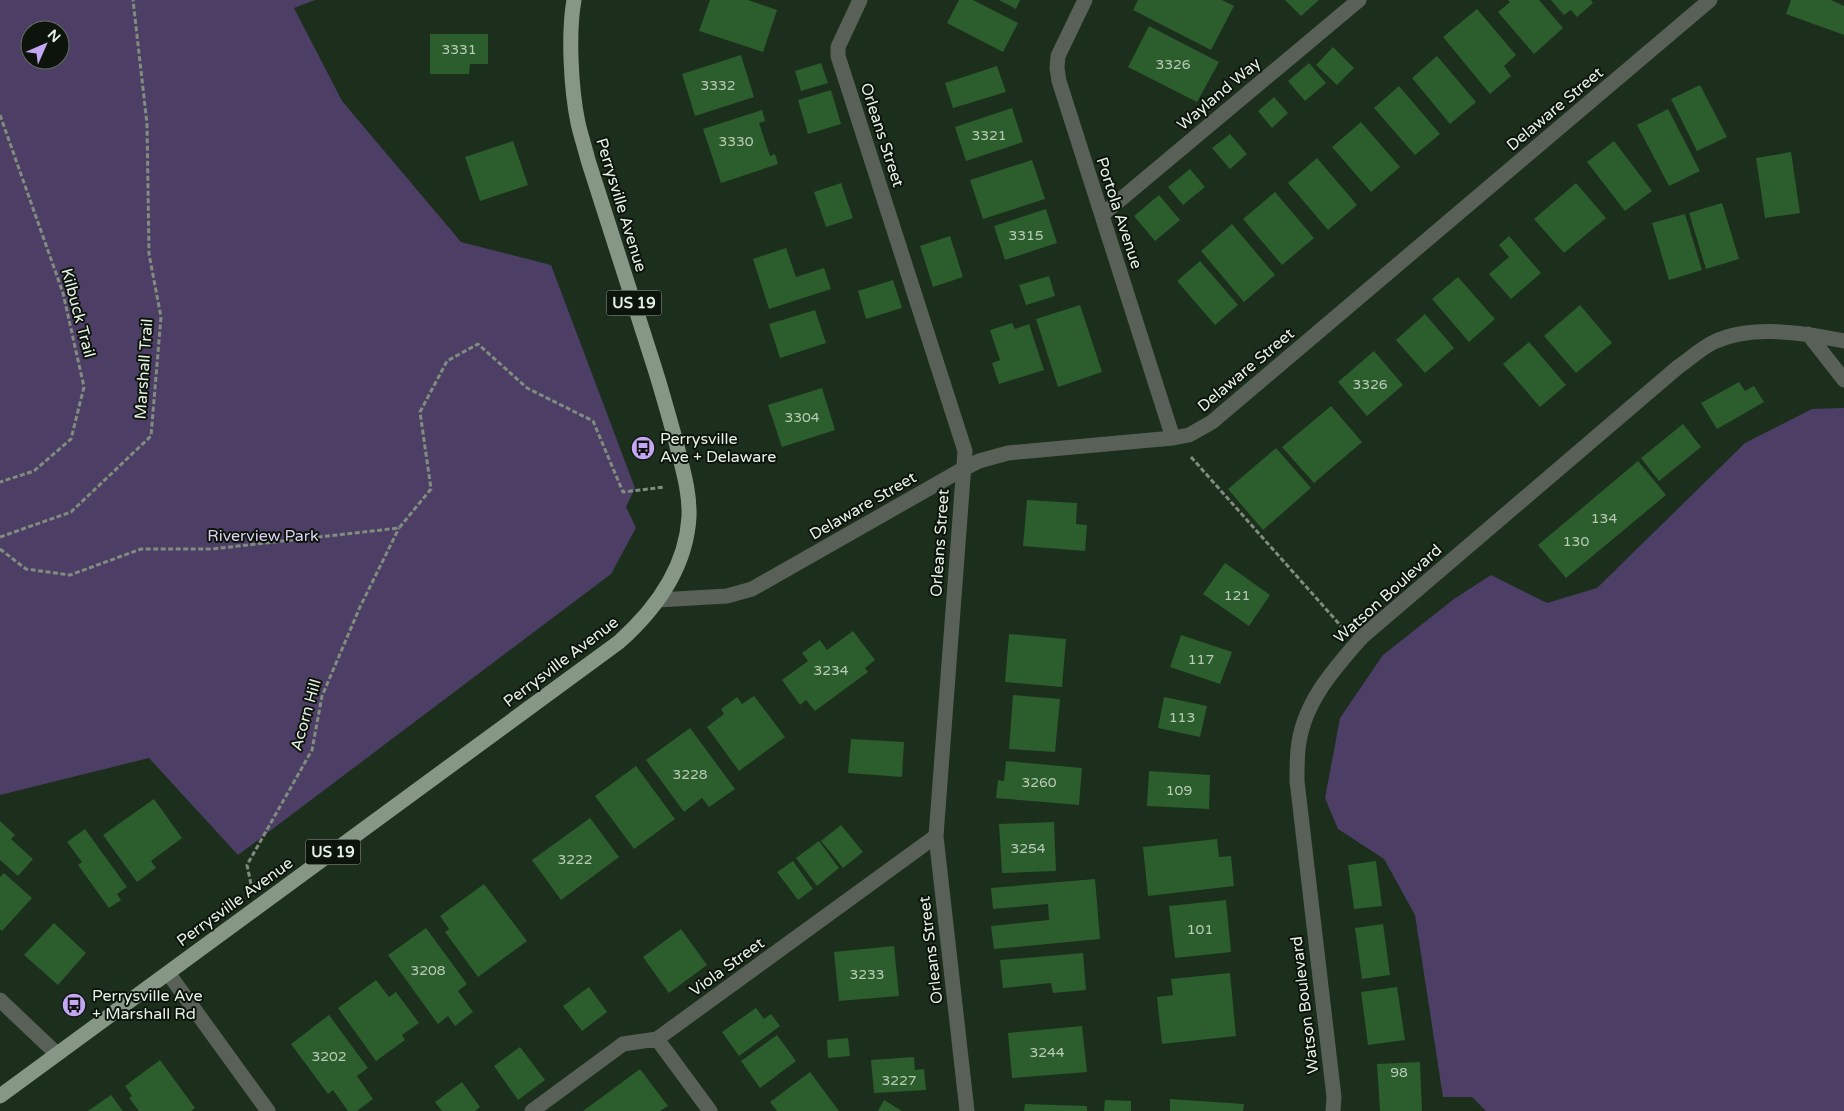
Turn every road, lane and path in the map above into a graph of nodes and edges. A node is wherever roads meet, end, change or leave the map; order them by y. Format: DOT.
graph roads {
  1 [pos="133,0"];
  2 [pos="574,0"];
  3 [pos="860,0"];
  4 [pos="1085,0"];
  5 [pos="1359,0"];
  6 [pos="1710,0"];
  7 [pos="0,115"];
  8 [pos="1102,216"];
  9 [pos="1808,334"];
  10 [pos="1844,341"];
  11 [pos="1844,380"];
  12 [pos="1174,438"];
  13 [pos="963,469"];
  14 [pos="0,482"];
  15 [pos="687,484"];
  16 [pos="399,528"];
  17 [pos="0,537"];
  18 [pos="0,549"];
  19 [pos="658,600"];
  20 [pos="1357,643"];
  21 [pos="936,836"];
  22 [pos="256,909"];
  23 [pos="168,973"];
  24 [pos="0,1000"];
  25 [pos="657,1039"];
  26 [pos="57,1054"];
  27 [pos="0,1096"];
  28 [pos="268,1111"];
  29 [pos="532,1111"];
  30 [pos="710,1111"];
  31 [pos="967,1111"];
  32 [pos="1333,1111"];
  1 -- 17 [label="path, Marshall Trail"];
  2 -- 15 [label="main road, Perrysville Avenue / US 19"];
  3 -- 13 [label="street, Orleans Street"];
  4 -- 8 [label="street, Portola Avenue"];
  5 -- 8 [label="street, Wayland Way"];
  6 -- 12 [label="street, Delaware Street"];
  7 -- 14 [label="path, Kilbuck Trail"];
  8 -- 12 [label="street, Portola Avenue"];
  9 -- 10 [label="street, Watson Boulevard"];
  9 -- 11 [label="street"];
  9 -- 20 [label="street, Watson Boulevard"];
  12 -- 13 [label="street, Delaware Street"];
  12 -- 20 [label="path"];
  13 -- 19 [label="street, Delaware Street"];
  13 -- 21 [label="street, Orleans Street"];
  15 -- 16 [label="path"];
  15 -- 19 [label="main road, Perrysville Avenue / US 19"];
  16 -- 18 [label="path"];
  16 -- 22 [label="path, Acorn Hill"];
  19 -- 22 [label="main road, Perrysville Avenue / US 19"];
  20 -- 32 [label="street, Watson Boulevard"];
  21 -- 25 [label="street, Viola Street"];
  21 -- 31 [label="street, Orleans Street"];
  22 -- 23 [label="main road, Perrysville Avenue / US 19"];
  23 -- 26 [label="main road, Perrysville Avenue / US 19"];
  23 -- 28 [label="street"];
  24 -- 26 [label="street"];
  25 -- 29 [label="street, Viola Street"];
  25 -- 30 [label="street"];
  26 -- 27 [label="main road, Perrysville Avenue / US 19"];
}
